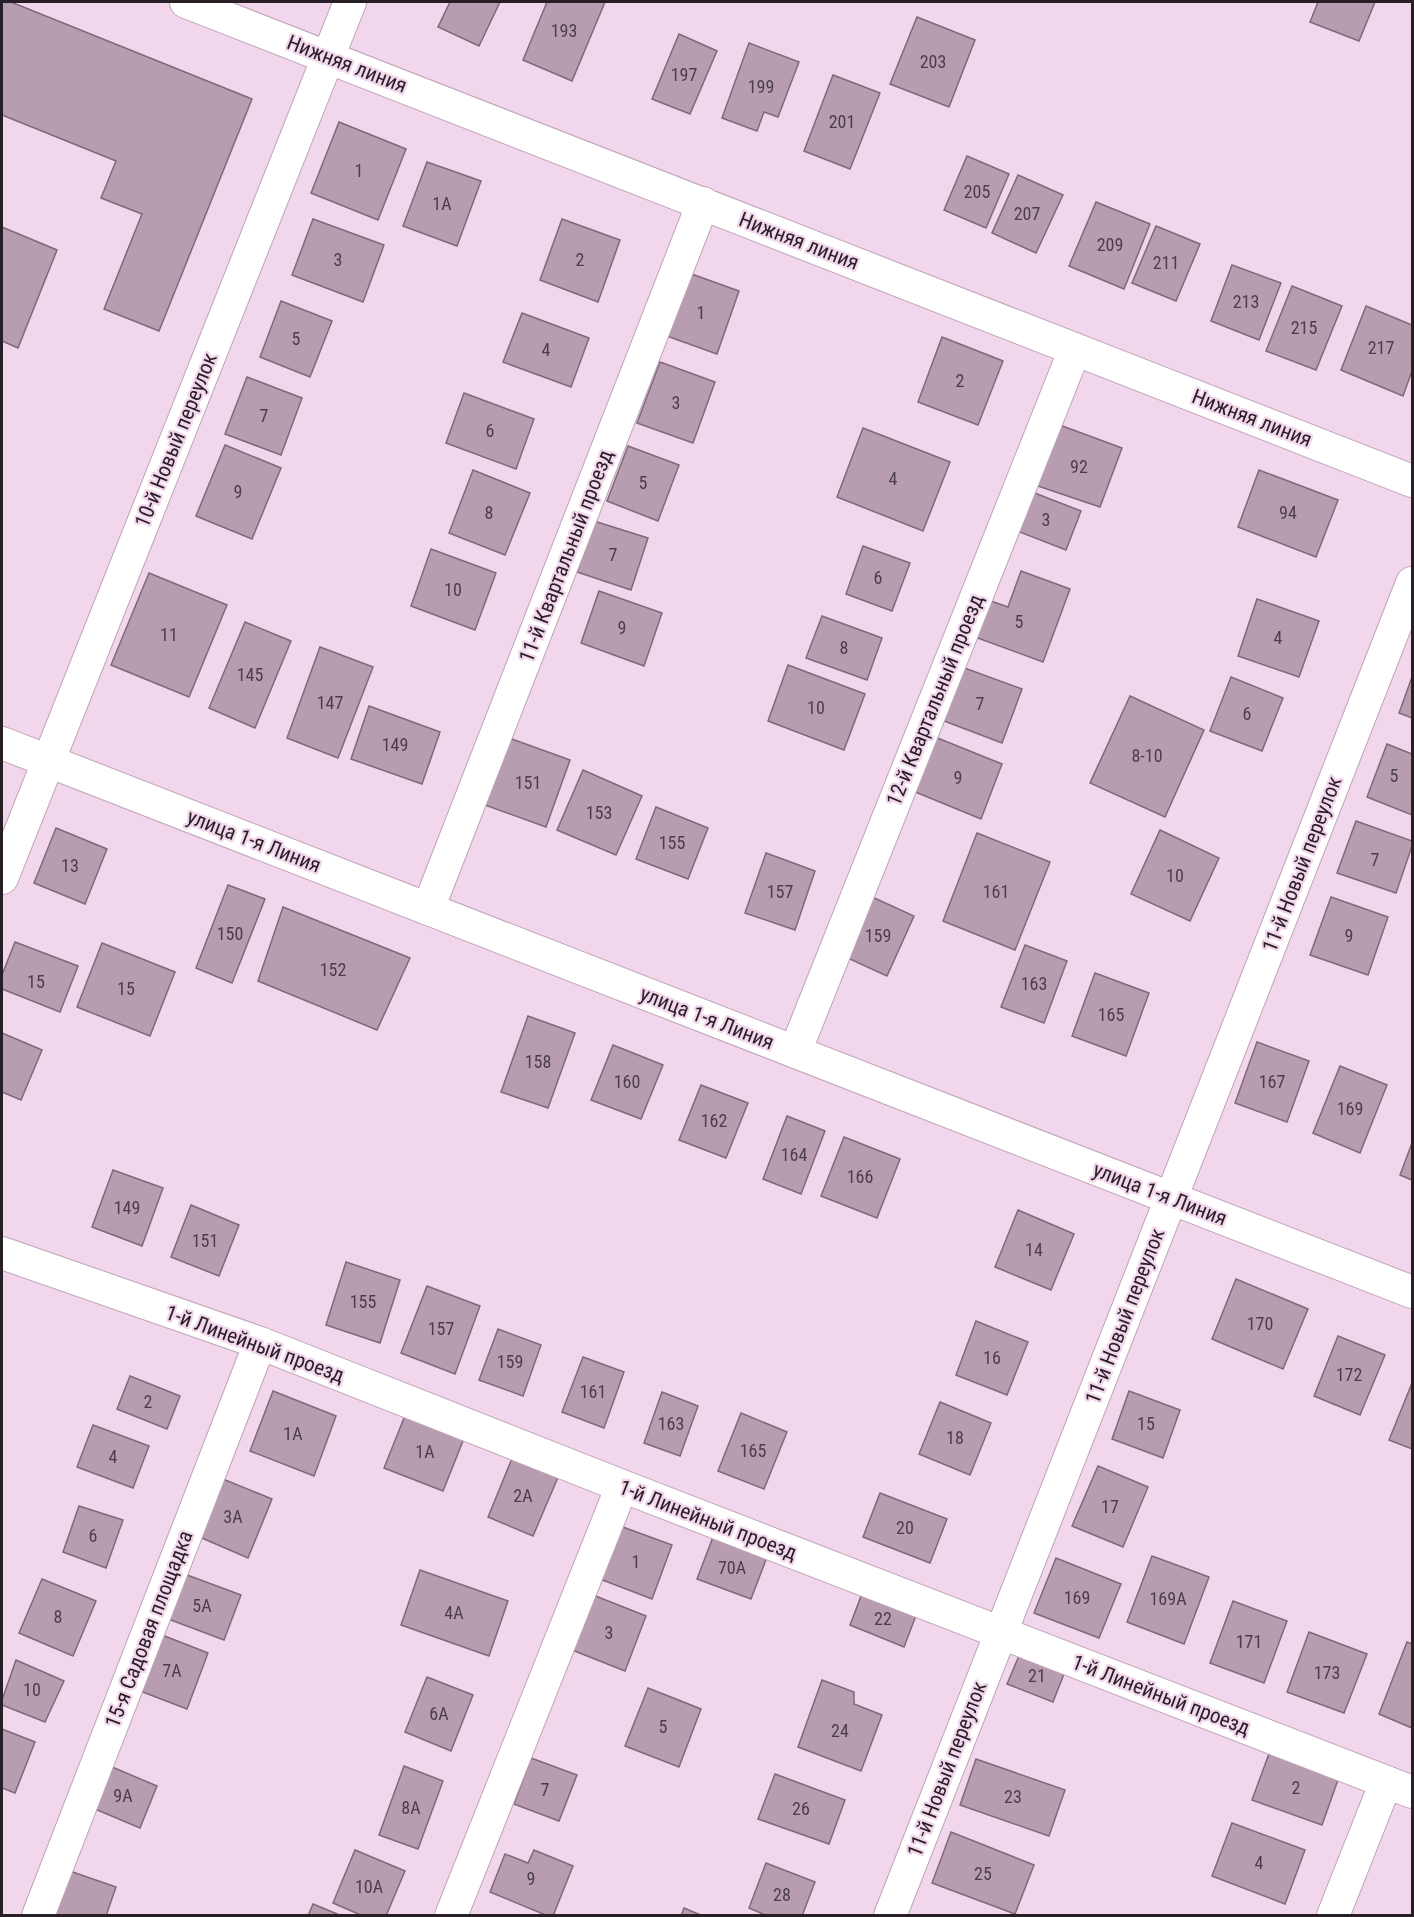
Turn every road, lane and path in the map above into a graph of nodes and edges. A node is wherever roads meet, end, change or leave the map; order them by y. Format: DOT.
graph roads {
  1 [pos="186,2"];
  2 [pos="350,2"];
  3 [pos="328,57"];
  4 [pos="703,203"];
  5 [pos="1075,349"];
  6 [pos="1413,481"];
  7 [pos="1413,583"];
  8 [pos="2,743"];
  9 [pos="48,761"];
  10 [pos="2,878"];
  11 [pos="428,909"];
  12 [pos="795,1052"];
  13 [pos="1171,1198"];
  14 [pos="2,1253"];
  15 [pos="1413,1292"];
  16 [pos="260,1343"];
  17 [pos="622,1486"];
  18 [pos="1000,1633"];
  19 [pos="1399,1787"];
  20 [pos="38,1916"];
  21 [pos="451,1916"];
  22 [pos="890,1916"];
  23 [pos="1334,1916"];
  1 -- 3 [label="street, Нижняя линия"];
  2 -- 3 [label="street, 10-й Новый переулок"];
  3 -- 4 [label="street, Нижняя линия"];
  3 -- 9 [label="street, 10-й Новый переулок"];
  4 -- 5 [label="street, Нижняя линия"];
  4 -- 11 [label="street, 11-й Квартальный проезд"];
  5 -- 6 [label="street, Нижняя линия"];
  5 -- 12 [label="street, 12-й Квартальный проезд"];
  7 -- 13 [label="street, 11-й Новый переулок"];
  8 -- 9 [label="street, улица 1-я Линия"];
  9 -- 10 [label="street, 10-й Новый переулок"];
  9 -- 11 [label="street, улица 1-я Линия"];
  11 -- 12 [label="street, улица 1-я Линия"];
  12 -- 13 [label="street, улица 1-я Линия"];
  13 -- 15 [label="street, улица 1-я Линия"];
  13 -- 18 [label="street, 11-й Новый переулок"];
  14 -- 16 [label="street, 1-й Линейный проезд"];
  16 -- 17 [label="street, 1-й Линейный проезд"];
  16 -- 20 [label="street, 15-я Садовая площадка"];
  17 -- 18 [label="street, 1-й Линейный проезд"];
  17 -- 21 [label="street"];
  18 -- 19 [label="street, 1-й Линейный проезд"];
  18 -- 22 [label="street, 11-й Новый переулок"];
  19 -- 23 [label="street"];
}
